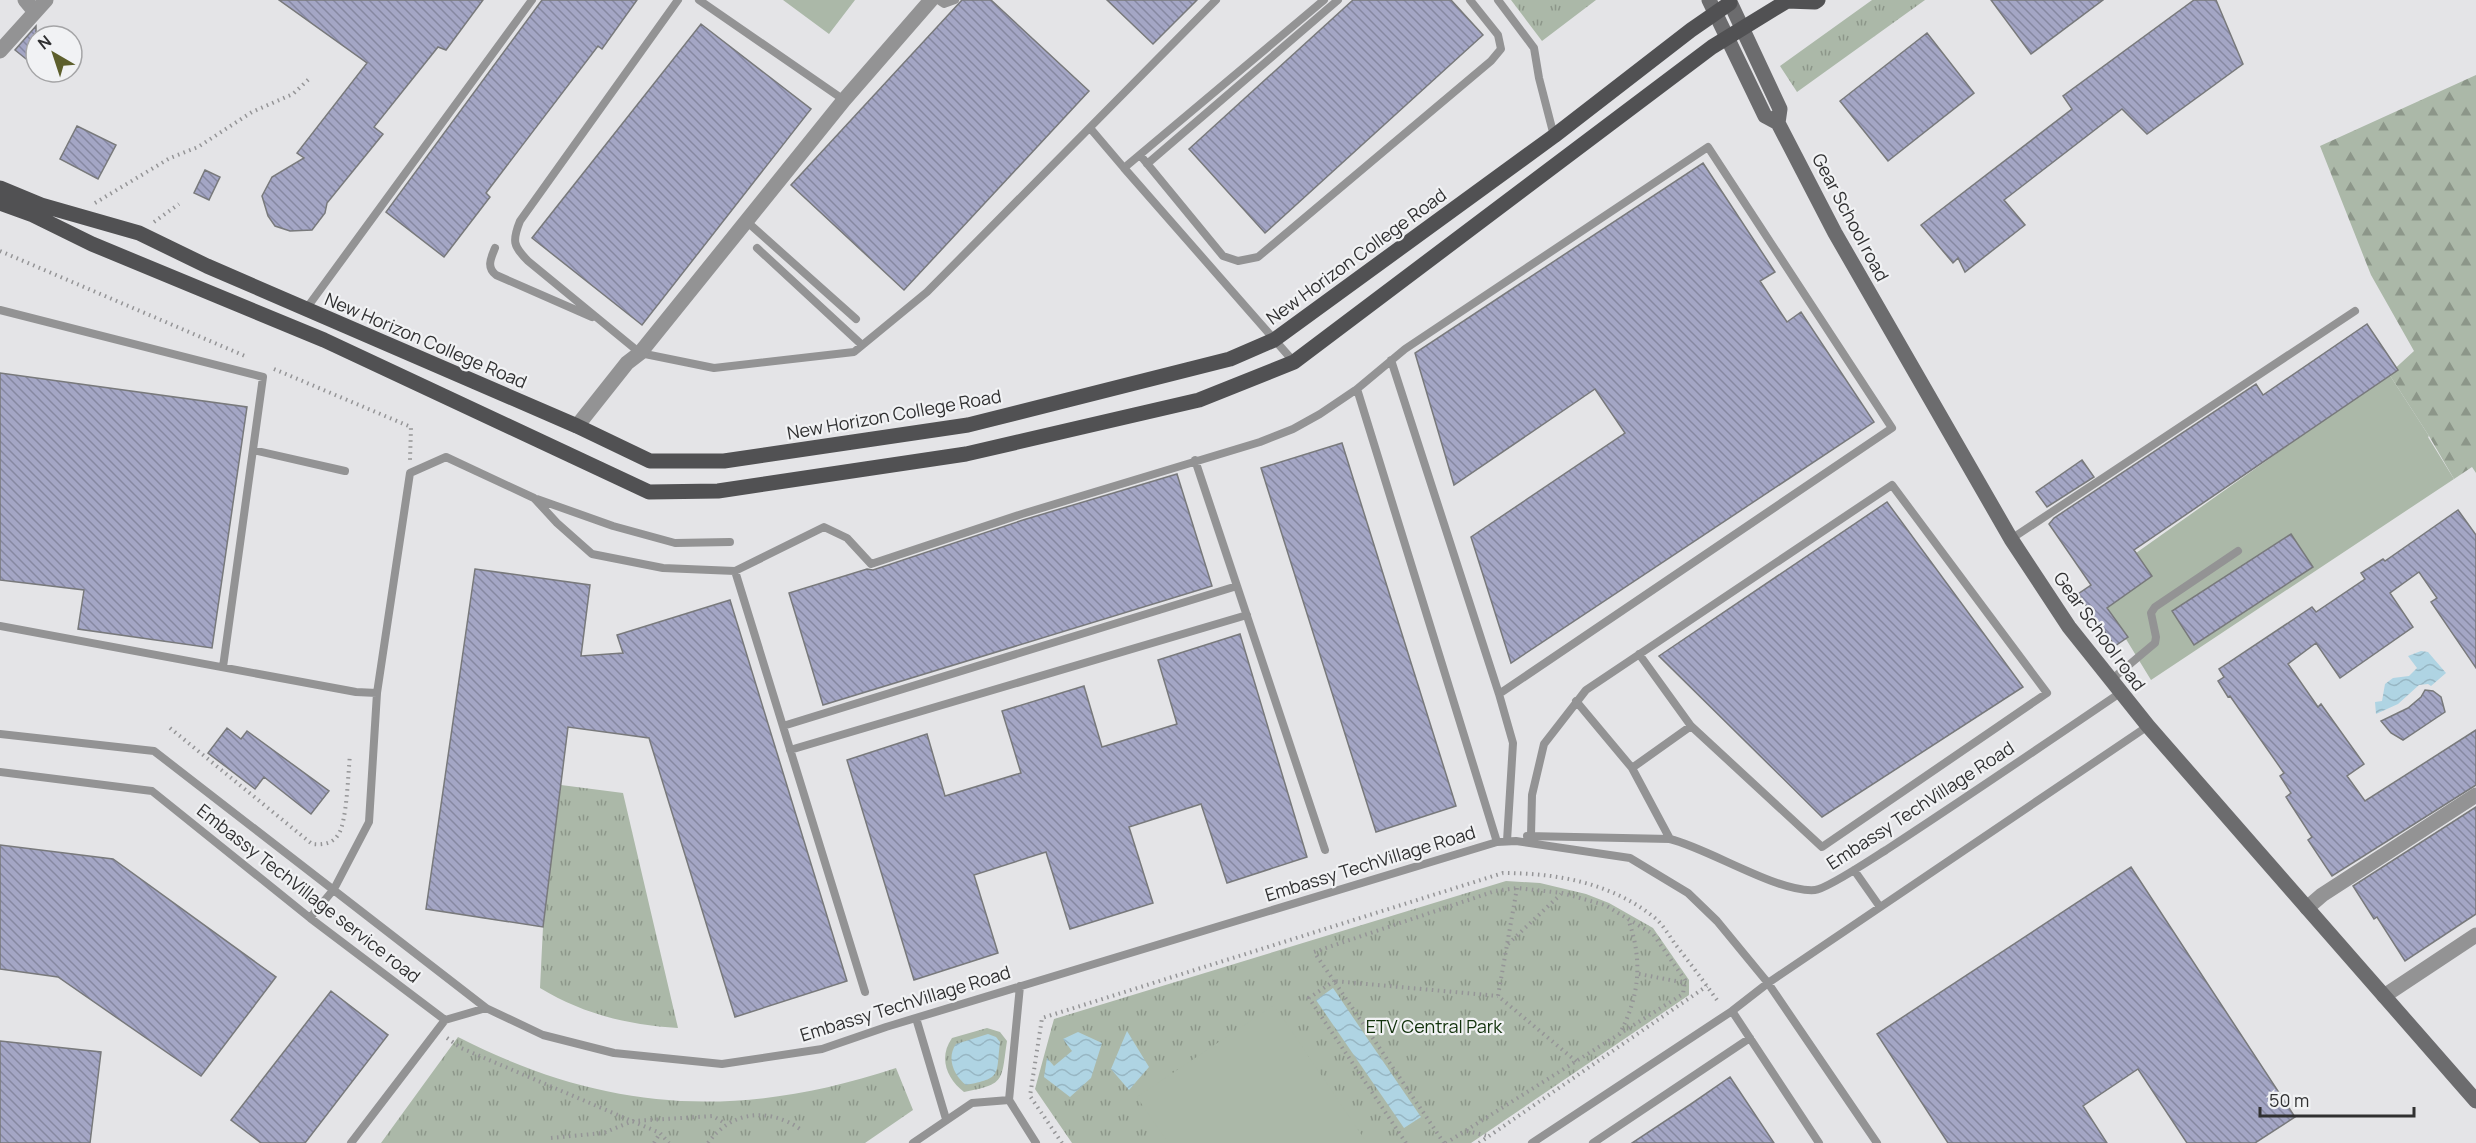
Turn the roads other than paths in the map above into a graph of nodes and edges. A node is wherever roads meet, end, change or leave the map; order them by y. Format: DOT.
graph roads {
  1 [pos="46,0"];
  2 [pos="532,0"];
  3 [pos="678,0"];
  4 [pos="699,0"];
  5 [pos="931,0"];
  6 [pos="938,0"];
  7 [pos="955,0"];
  8 [pos="1216,0"];
  9 [pos="1324,0"];
  10 [pos="1338,0"];
  11 [pos="1470,0"];
  12 [pos="1498,0"];
  13 [pos="1818,0"];
  14 [pos="1729,1"];
  15 [pos="1787,1"];
  16 [pos="30,6"];
  17 [pos="1712,6"];
  18 [pos="1741,28"];
  19 [pos="1726,38"];
  20 [pos="0,51"];
  21 [pos="844,100"];
  22 [pos="1778,123"];
  23 [pos="1090,128"];
  24 [pos="1554,136"];
  25 [pos="1140,155"];
  26 [pos="1147,164"];
  27 [pos="1125,168"];
  28 [pos="0,188"];
  29 [pos="0,203"];
  30 [pos="745,220"];
  31 [pos="495,248"];
  32 [pos="756,248"];
  33 [pos="306,309"];
  34 [pos="0,310"];
  35 [pos="2355,311"];
  36 [pos="596,317"];
  37 [pos="855,319"];
  38 [pos="1274,340"];
  39 [pos="862,345"];
  40 [pos="640,353"];
  41 [pos="1391,360"];
  42 [pos="1293,362"];
  43 [pos="1357,389"];
  44 [pos="577,426"];
  45 [pos="253,450"];
  46 [pos="1195,460"];
  47 [pos="345,471"];
  48 [pos="534,498"];
  49 [pos="2011,539"];
  50 [pos="730,542"];
  51 [pos="2238,551"];
  52 [pos="735,571"];
  53 [pos="1237,586"];
  54 [pos="1247,615"];
  55 [pos="0,626"];
  56 [pos="1639,654"];
  57 [pos="223,667"];
  58 [pos="2111,680"];
  59 [pos="377,693"];
  60 [pos="1499,693"];
  61 [pos="2120,693"];
  62 [pos="1576,701"];
  63 [pos="783,726"];
  64 [pos="1691,726"];
  65 [pos="2148,726"];
  66 [pos="0,734"];
  67 [pos="790,750"];
  68 [pos="1632,768"];
  69 [pos="0,772"];
  70 [pos="2476,795"];
  71 [pos="1531,835"];
  72 [pos="1670,839"];
  73 [pos="1512,841"];
  74 [pos="1497,842"];
  75 [pos="1325,850"];
  76 [pos="1854,870"];
  77 [pos="333,889"];
  78 [pos="1880,907"];
  79 [pos="2307,908"];
  80 [pos="310,918"];
  81 [pos="2476,935"];
  82 [pos="1768,983"];
  83 [pos="1020,987"];
  84 [pos="865,992"];
  85 [pos="2384,996"];
  86 [pos="486,1008"];
  87 [pos="1729,1012"];
  88 [pos="916,1018"];
  89 [pos="445,1020"];
  90 [pos="1750,1038"];
  91 [pos="1009,1100"];
  92 [pos="2476,1101"];
  93 [pos="946,1119"];
  94 [pos="351,1143"];
  95 [pos="913,1143"];
  96 [pos="1036,1143"];
  97 [pos="1532,1143"];
  98 [pos="1593,1143"];
  99 [pos="1819,1143"];
  100 [pos="1877,1143"];
  1 -- 16 [label="street"];
  2 -- 33 [label="lane"];
  3 -- 36 [label="lane"];
  4 -- 21 [label="lane"];
  5 -- 21 [label="street"];
  6 -- 7 [label="lane"];
  8 -- 23 [label="lane"];
  9 -- 25 [label="lane"];
  10 -- 26 [label="lane"];
  11 -- 26 [label="lane"];
  12 -- 24 [label="lane"];
  13 -- 15 [label="main road"];
  14 -- 17 [label="main road, New Horizon College Road"];
  14 -- 18 [label="main road, Gear School road"];
  15 -- 18 [label="main road"];
  16 -- 20 [label="street"];
  17 -- 19 [label="main road, Gear School road"];
  17 -- 24 [label="main road, New Horizon College Road"];
  18 -- 19 [label="main road"];
  18 -- 22 [label="main road, Gear School road"];
  19 -- 22 [label="main road, Gear School road"];
  19 -- 42 [label="main road"];
  21 -- 30 [label="street"];
  22 -- 49 [label="main road, Gear School road"];
  23 -- 27 [label="lane"];
  23 -- 39 [label="lane"];
  24 -- 38 [label="main road, New Horizon College Road"];
  25 -- 26 [label="lane"];
  25 -- 27 [label="lane"];
  27 -- 38 [label="lane"];
  28 -- 33 [label="main road, New Horizon College Road"];
  29 -- 42 [label="main road"];
  30 -- 37 [label="lane"];
  30 -- 40 [label="street"];
  31 -- 36 [label="lane"];
  32 -- 39 [label="lane"];
  33 -- 44 [label="main road, New Horizon College Road"];
  34 -- 45 [label="lane"];
  35 -- 49 [label="lane"];
  36 -- 40 [label="lane"];
  38 -- 42 [label="lane"];
  38 -- 44 [label="main road, New Horizon College Road"];
  39 -- 40 [label="lane"];
  40 -- 44 [label="street"];
  41 -- 43 [label="lane"];
  41 -- 60 [label="lane"];
  41 -- 60 [label="lane"];
  43 -- 46 [label="lane"];
  43 -- 74 [label="lane"];
  45 -- 47 [label="lane"];
  45 -- 57 [label="lane"];
  46 -- 52 [label="lane"];
  46 -- 53 [label="lane"];
  48 -- 50 [label="lane"];
  48 -- 52 [label="lane"];
  48 -- 59 [label="lane"];
  49 -- 58 [label="main road, Gear School road"];
  51 -- 58 [label="lane"];
  52 -- 63 [label="lane"];
  53 -- 54 [label="lane"];
  53 -- 63 [label="lane"];
  54 -- 67 [label="lane"];
  54 -- 75 [label="lane"];
  55 -- 57 [label="lane"];
  56 -- 62 [label="lane"];
  56 -- 64 [label="lane"];
  56 -- 64 [label="lane"];
  57 -- 59 [label="lane"];
  58 -- 61 [label="main road, Gear School road"];
  59 -- 77 [label="lane"];
  60 -- 73 [label="lane"];
  61 -- 65 [label="main road, Gear School road"];
  61 -- 76 [label="lane, Embassy TechVillage Road"];
  62 -- 68 [label="lane"];
  62 -- 71 [label="lane"];
  63 -- 67 [label="lane"];
  64 -- 68 [label="lane"];
  65 -- 78 [label="lane"];
  65 -- 79 [label="main road, Gear School road"];
  66 -- 77 [label="lane, Embassy TechVillage Road"];
  67 -- 84 [label="lane"];
  68 -- 72 [label="lane"];
  69 -- 80 [label="lane, Embassy TechVillage service road"];
  70 -- 79 [label="street"];
  71 -- 72 [label="lane, Embassy TechVillage Road"];
  71 -- 73 [label="lane, Embassy TechVillage Road"];
  72 -- 76 [label="lane, Embassy TechVillage Road"];
  73 -- 74 [label="lane, Embassy TechVillage Road"];
  73 -- 82 [label="lane, Embassy TechVillage Road"];
  74 -- 83 [label="lane, Embassy TechVillage Road"];
  76 -- 78 [label="lane"];
  77 -- 80 [label="lane"];
  77 -- 86 [label="lane, Embassy TechVillage Road"];
  78 -- 82 [label="lane"];
  79 -- 85 [label="main road, Gear School road"];
  80 -- 89 [label="lane, Embassy TechVillage service road"];
  81 -- 85 [label="street"];
  82 -- 87 [label="lane"];
  82 -- 100 [label="lane, Embassy TechVillage Road"];
  83 -- 88 [label="lane, Embassy TechVillage Road"];
  83 -- 91 [label="lane"];
  85 -- 92 [label="main road, Gear School road"];
  86 -- 88 [label="lane, Embassy TechVillage Road"];
  86 -- 89 [label="lane"];
  87 -- 90 [label="lane"];
  87 -- 97 [label="lane"];
  88 -- 93 [label="lane"];
  89 -- 94 [label="lane"];
  90 -- 98 [label="lane"];
  90 -- 99 [label="lane"];
  91 -- 93 [label="lane"];
  91 -- 96 [label="lane"];
  93 -- 95 [label="lane"];
}
